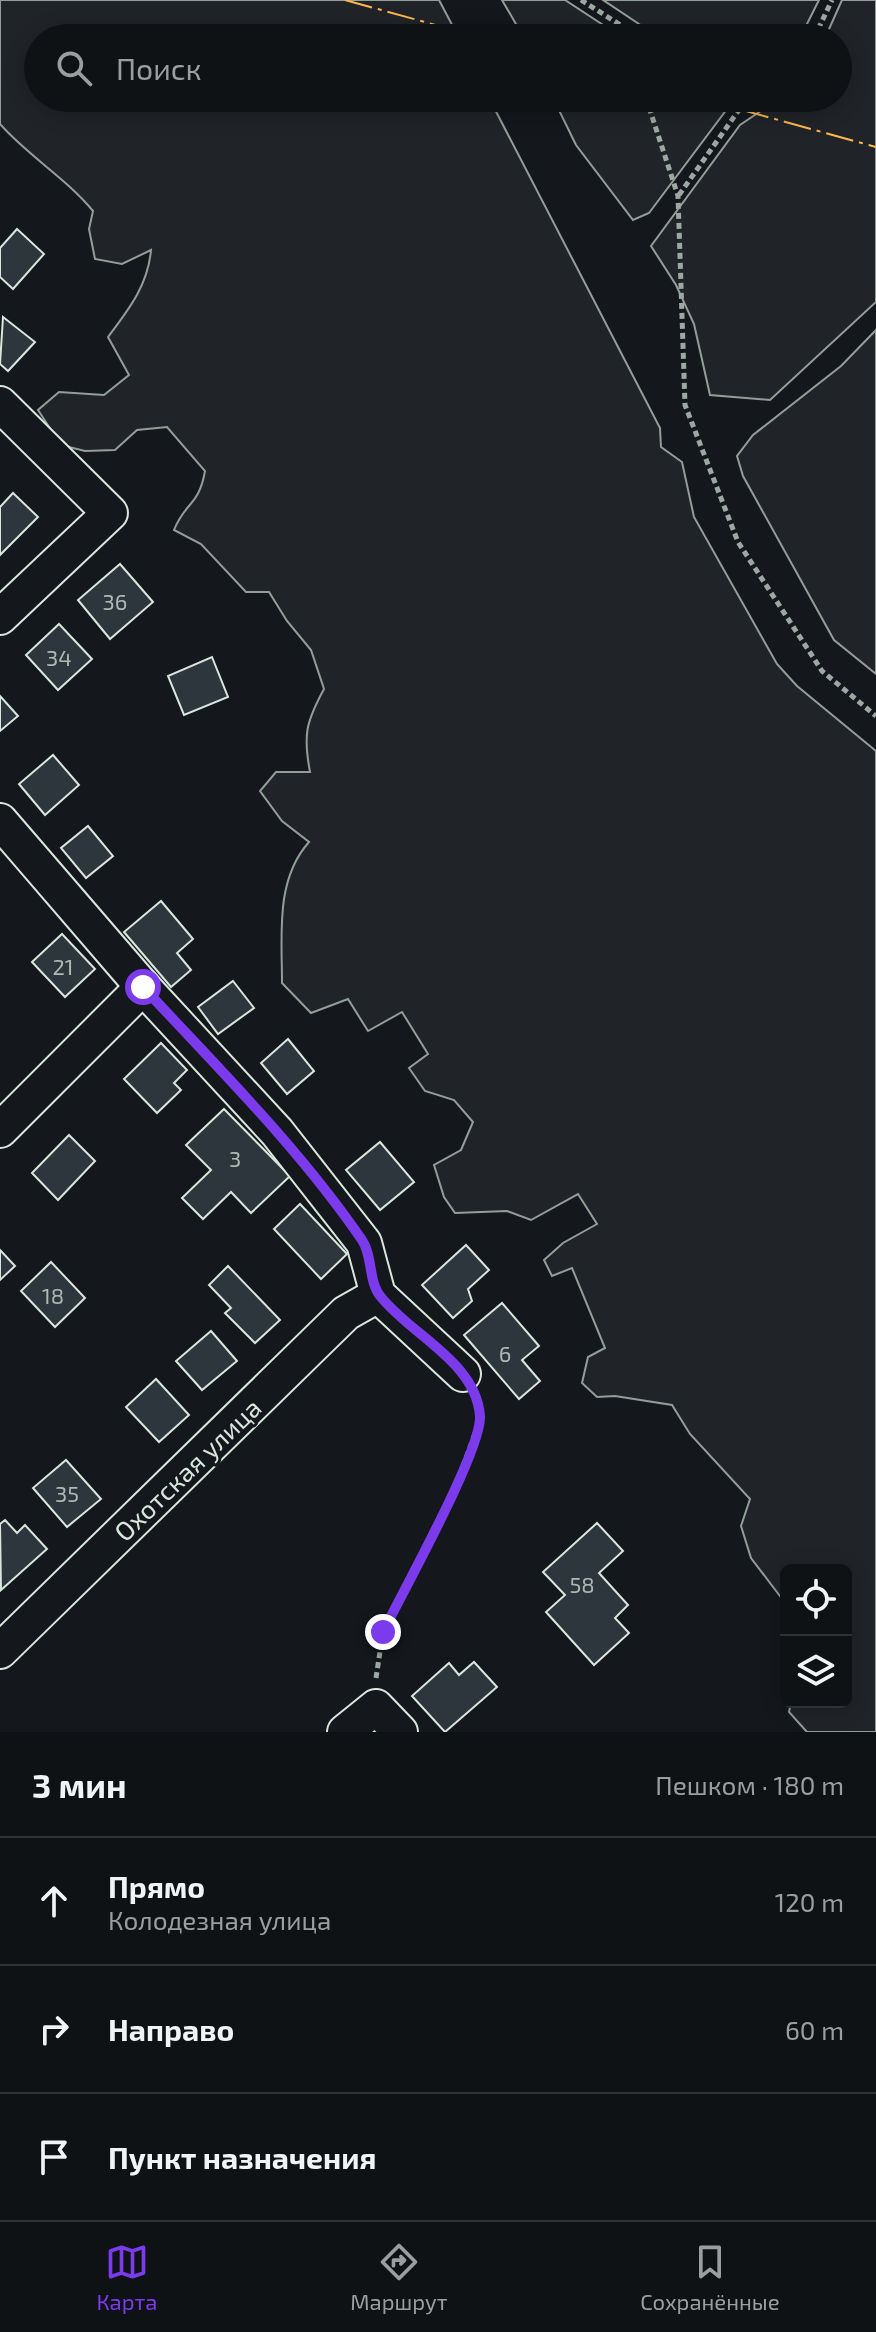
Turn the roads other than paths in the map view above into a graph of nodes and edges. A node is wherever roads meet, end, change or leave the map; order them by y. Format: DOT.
graph roads {
  1 [pos="0,404"];
  2 [pos="0,617"];
  3 [pos="0,821"];
  4 [pos="143,987"];
  5 [pos="0,1130"];
  6 [pos="378,1295"];
  7 [pos="463,1374"];
  8 [pos="0,1651"];
  9 [pos="345,1732"];
  10 [pos="400,1732"];
  1 -- 2 [label="street"];
  3 -- 4 [label="street"];
  4 -- 5 [label="street"];
  4 -- 6 [label="street"];
  6 -- 7 [label="street"];
  6 -- 8 [label="street, Охотская улица"];
  9 -- 10 [label="street"];
}
